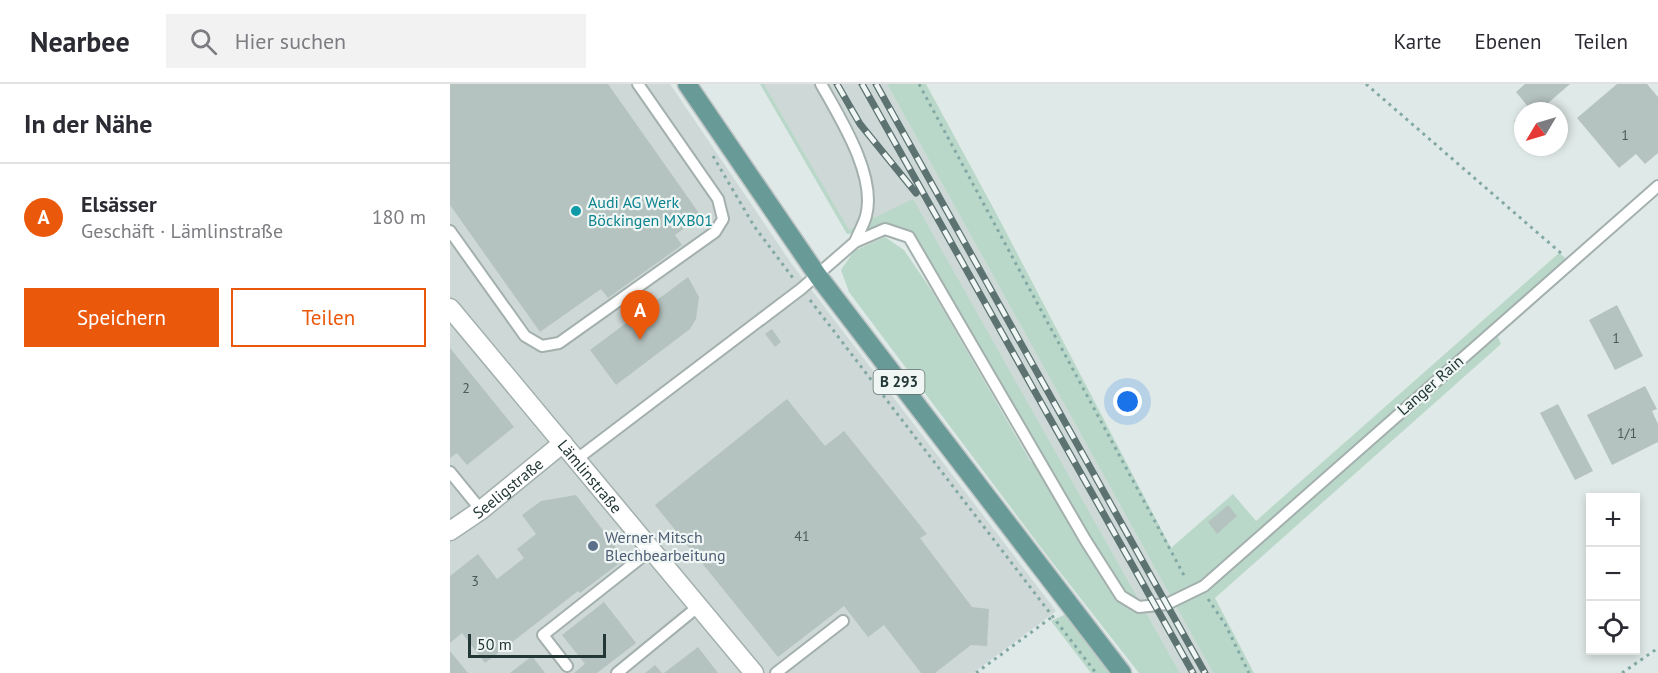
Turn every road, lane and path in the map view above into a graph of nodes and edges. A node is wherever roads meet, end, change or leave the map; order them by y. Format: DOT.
graph roads {
  1 [pos="638,84"];
  2 [pos="687,84"];
  3 [pos="821,84"];
  4 [pos="919,84"];
  5 [pos="1366,84"];
  6 [pos="1658,186"];
  7 [pos="450,231"];
  8 [pos="855,242"];
  9 [pos="1570,262"];
  10 [pos="818,276"];
  11 [pos="450,308"];
  12 [pos="563,443"];
  13 [pos="577,459"];
  14 [pos="450,472"];
  15 [pos="481,510"];
  16 [pos="450,531"];
  17 [pos="652,549"];
  18 [pos="1204,586"];
  19 [pos="700,605"];
  20 [pos="1070,605"];
  21 [pos="843,621"];
  22 [pos="1658,648"];
  23 [pos="567,666"];
  24 [pos="617,673"];
  25 [pos="754,673"];
  26 [pos="776,673"];
  27 [pos="976,673"];
  28 [pos="1122,673"];
  29 [pos="1249,673"];
  30 [pos="1622,673"];
  1 -- 7 [label="lane"];
  2 -- 10 [label="main road, B 293"];
  3 -- 8 [label="lane"];
  4 -- 18 [label="path"];
  5 -- 9 [label="path"];
  6 -- 9 [label="lane, Langer Rain"];
  8 -- 10 [label="lane"];
  8 -- 18 [label="lane, Langer Rain"];
  9 -- 18 [label="lane, Langer Rain"];
  10 -- 13 [label="lane"];
  10 -- 20 [label="main road, B 293"];
  11 -- 12 [label="street, Lämlinstraße"];
  12 -- 13 [label="street, Lämlinstraße"];
  12 -- 15 [label="street, Seeligstraße"];
  13 -- 17 [label="street, Lämlinstraße"];
  14 -- 15 [label="lane"];
  15 -- 16 [label="street, Seeligstraße"];
  17 -- 19 [label="street, Lämlinstraße"];
  17 -- 23 [label="lane"];
  18 -- 29 [label="path"];
  19 -- 24 [label="lane"];
  19 -- 25 [label="street, Lämlinstraße"];
  20 -- 27 [label="path"];
  20 -- 28 [label="main road, B 293"];
  21 -- 26 [label="lane"];
  22 -- 30 [label="path"];
}
